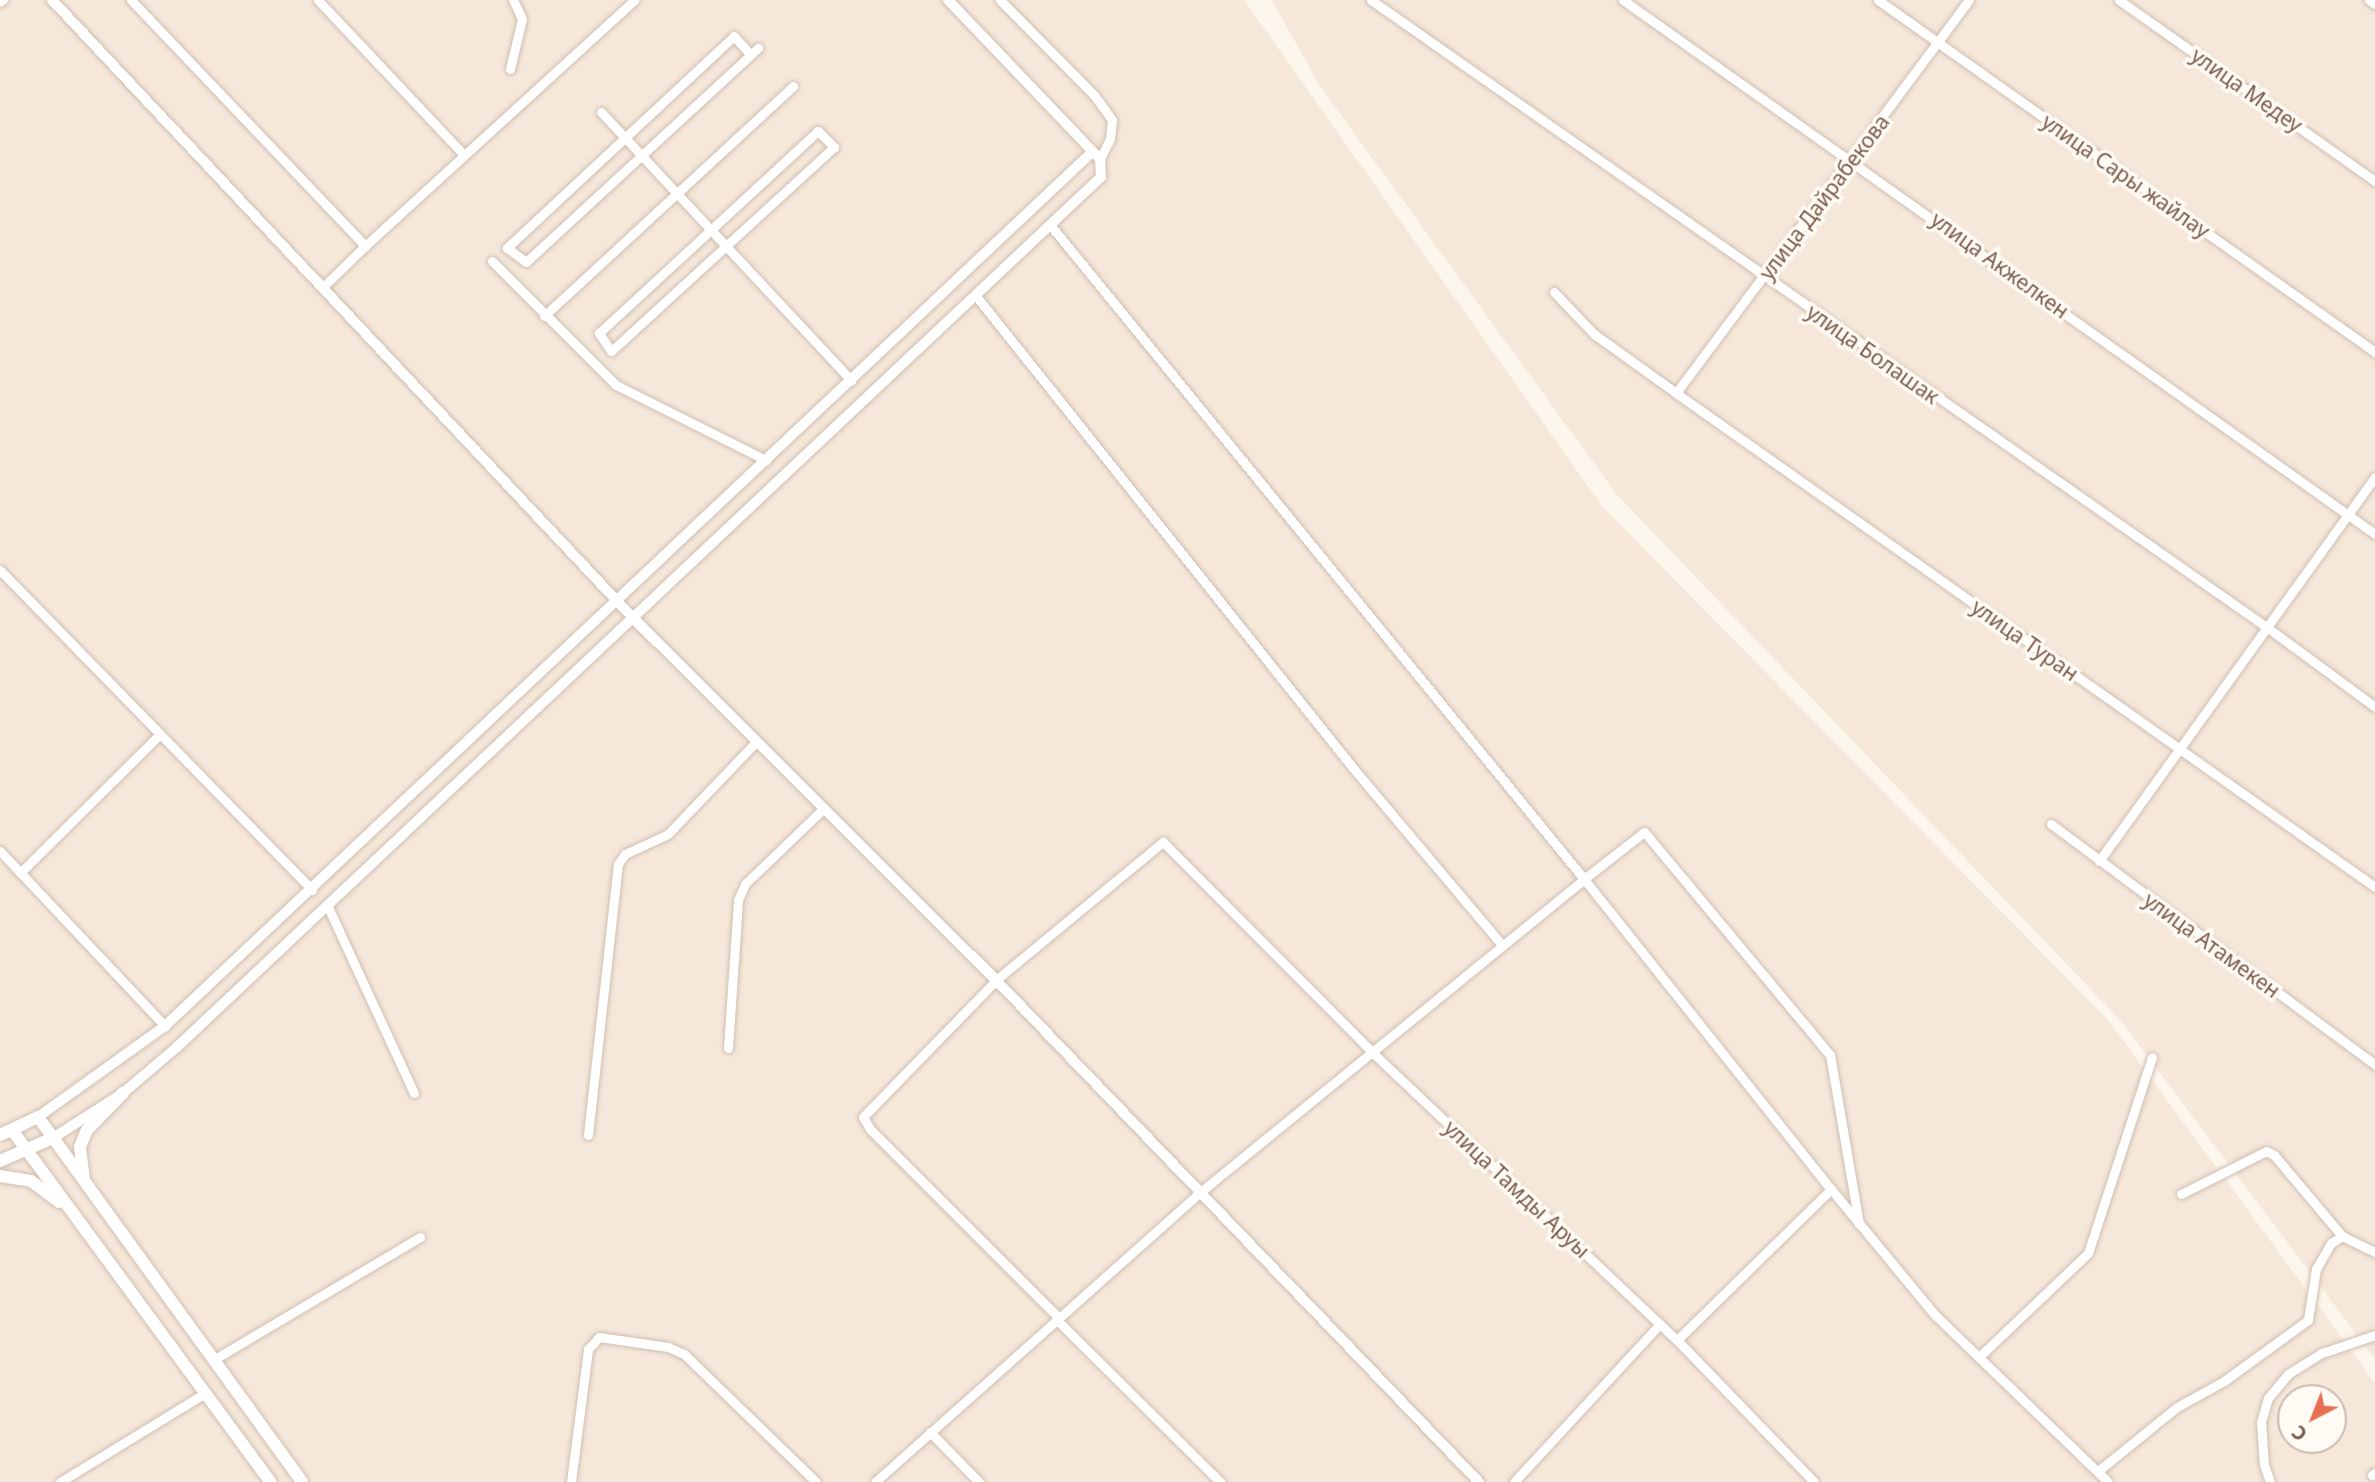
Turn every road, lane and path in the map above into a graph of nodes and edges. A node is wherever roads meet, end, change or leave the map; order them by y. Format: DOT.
graph roads {
  1 [pos="52,0"];
  2 [pos="131,0"];
  3 [pos="318,0"];
  4 [pos="513,0"];
  5 [pos="634,0"];
  6 [pos="948,0"];
  7 [pos="1000,0"];
  8 [pos="1371,0"];
  9 [pos="1623,0"];
  10 [pos="1878,0"];
  11 [pos="1969,0"];
  12 [pos="2119,0"];
  13 [pos="2369,0"];
  14 [pos="2375,4"];
  15 [pos="1940,44"];
  16 [pos="510,69"];
  17 [pos="793,86"];
  18 [pos="601,112"];
  19 [pos="625,138"];
  20 [pos="464,155"];
  21 [pos="1096,155"];
  22 [pos="641,156"];
  23 [pos="1852,159"];
  24 [pos="2375,181"];
  25 [pos="677,192"];
  26 [pos="1051,226"];
  27 [pos="709,228"];
  28 [pos="725,245"];
  29 [pos="365,246"];
  30 [pos="492,261"];
  31 [pos="1764,278"];
  32 [pos="324,286"];
  33 [pos="1554,292"];
  34 [pos="976,296"];
  35 [pos="544,316"];
  36 [pos="2375,352"];
  37 [pos="851,380"];
  38 [pos="1676,393"];
  39 [pos="766,460"];
  40 [pos="2375,477"];
  41 [pos="2349,516"];
  42 [pos="2375,534"];
  43 [pos="0,570"];
  44 [pos="616,600"];
  45 [pos="649,603"];
  46 [pos="633,618"];
  47 [pos="2268,628"];
  48 [pos="616,633"];
  49 [pos="649,635"];
  50 [pos="2375,707"];
  51 [pos="160,734"];
  52 [pos="755,742"];
  53 [pos="2182,750"];
  54 [pos="822,808"];
  55 [pos="2051,824"];
  56 [pos="0,851"];
  57 [pos="2099,861"];
  58 [pos="20,873"];
  59 [pos="1584,879"];
  60 [pos="2375,887"];
  61 [pos="312,890"];
  62 [pos="328,907"];
  63 [pos="1502,945"];
  64 [pos="996,980"];
  65 [pos="165,1026"];
  66 [pos="729,1048"];
  67 [pos="1372,1052"];
  68 [pos="2152,1057"];
  69 [pos="2375,1065"];
  70 [pos="123,1093"];
  71 [pos="414,1093"];
  72 [pos="38,1116"];
  73 [pos="6,1132"];
  74 [pos="588,1135"];
  75 [pos="53,1138"];
  76 [pos="28,1151"];
  77 [pos="0,1161"];
  78 [pos="0,1176"];
  79 [pos="86,1187"];
  80 [pos="1831,1189"];
  81 [pos="1198,1194"];
  82 [pos="2181,1194"];
  83 [pos="78,1222"];
  84 [pos="1860,1224"];
  85 [pos="420,1237"];
  86 [pos="2342,1237"];
  87 [pos="2375,1252"];
  88 [pos="1058,1319"];
  89 [pos="1660,1324"];
  90 [pos="2375,1335"];
  91 [pos="1677,1340"];
  92 [pos="1980,1356"];
  93 [pos="213,1360"];
  94 [pos="205,1394"];
  95 [pos="930,1432"];
  96 [pos="2098,1471"];
  97 [pos="60,1482"];
  98 [pos="271,1482"];
  99 [pos="302,1482"];
  100 [pos="570,1482"];
  101 [pos="816,1482"];
  102 [pos="875,1482"];
  103 [pos="979,1482"];
  104 [pos="1220,1482"];
  105 [pos="1479,1482"];
  106 [pos="1514,1482"];
  107 [pos="1814,1482"];
  108 [pos="2108,1482"];
  109 [pos="2270,1482"];
  1 -- 32 [label="street"];
  2 -- 29 [label="street"];
  3 -- 20 [label="street"];
  4 -- 16 [label="street"];
  5 -- 20 [label="street"];
  6 -- 21 [label="street"];
  7 -- 21 [label="street"];
  8 -- 31 [label="street, улица Болашак"];
  9 -- 23 [label="street, улица Акжелкен"];
  10 -- 15 [label="street, улица Сары жайлау"];
  11 -- 15 [label="street, улица Дайрабекова"];
  12 -- 24 [label="street, улица Медеу"];
  13 -- 14 [label="street"];
  15 -- 23 [label="street, улица Дайрабекова"];
  15 -- 36 [label="street, улица Сары жайлау"];
  17 -- 25 [label="street"];
  18 -- 19 [label="street"];
  19 -- 22 [label="street"];
  19 -- 22 [label="street"];
  19 -- 22 [label="street"];
  20 -- 29 [label="street"];
  21 -- 26 [label="street"];
  21 -- 37 [label="street"];
  22 -- 25 [label="street"];
  23 -- 31 [label="street, улица Дайрабекова"];
  23 -- 41 [label="street, улица Акжелкен"];
  25 -- 27 [label="street"];
  25 -- 35 [label="street"];
  26 -- 34 [label="street"];
  26 -- 59 [label="street"];
  27 -- 28 [label="street"];
  27 -- 28 [label="street"];
  27 -- 28 [label="street"];
  28 -- 37 [label="street"];
  29 -- 32 [label="street"];
  30 -- 35 [label="street"];
  31 -- 38 [label="street, улица Дайрабекова"];
  31 -- 47 [label="street, улица Болашак"];
  32 -- 44 [label="street"];
  33 -- 38 [label="street, улица Туран"];
  34 -- 45 [label="street"];
  34 -- 63 [label="street"];
  35 -- 39 [label="street"];
  37 -- 39 [label="street"];
  38 -- 53 [label="street, улица Туран"];
  39 -- 44 [label="street"];
  40 -- 41 [label="street"];
  41 -- 42 [label="street, улица Акжелкен"];
  41 -- 47 [label="street"];
  43 -- 51 [label="street"];
  44 -- 46 [label="street"];
  44 -- 61 [label="street"];
  45 -- 46 [label="street"];
  45 -- 49 [label="street"];
  46 -- 48 [label="street"];
  46 -- 49 [label="street"];
  47 -- 50 [label="street, улица Болашак"];
  47 -- 53 [label="street"];
  48 -- 49 [label="street"];
  48 -- 62 [label="street"];
  49 -- 52 [label="street"];
  51 -- 58 [label="street"];
  51 -- 61 [label="street"];
  52 -- 54 [label="street"];
  52 -- 74 [label="street"];
  53 -- 57 [label="street"];
  53 -- 60 [label="street, улица Туран"];
  54 -- 64 [label="street"];
  54 -- 66 [label="street"];
  55 -- 57 [label="street, улица Атамекен"];
  56 -- 58 [label="street"];
  57 -- 69 [label="street, улица Атамекен"];
  58 -- 65 [label="street"];
  59 -- 63 [label="street"];
  59 -- 80 [label="street"];
  59 -- 84 [label="street"];
  61 -- 65 [label="street"];
  62 -- 70 [label="street"];
  62 -- 71 [label="street"];
  63 -- 67 [label="street"];
  64 -- 67 [label="street, улица Тамды Аруы"];
  64 -- 81 [label="street"];
  64 -- 88 [label="street, улица Тамды Аруы"];
  65 -- 72 [label="street"];
  67 -- 81 [label="street"];
  67 -- 89 [label="street, улица Тамды Аруы"];
  68 -- 92 [label="street"];
  70 -- 75 [label="street"];
  70 -- 79 [label="main road"];
  72 -- 73 [label="main road"];
  72 -- 75 [label="main road"];
  73 -- 76 [label="main road"];
  75 -- 76 [label="main road"];
  75 -- 79 [label="main road"];
  76 -- 77 [label="main road"];
  76 -- 83 [label="main road"];
  78 -- 83 [label="main road"];
  79 -- 93 [label="main road"];
  80 -- 84 [label="street"];
  80 -- 91 [label="street"];
  81 -- 88 [label="street"];
  81 -- 105 [label="street"];
  82 -- 86 [label="street"];
  83 -- 94 [label="main road"];
  84 -- 92 [label="street"];
  85 -- 93 [label="street"];
  86 -- 87 [label="street"];
  86 -- 96 [label="street"];
  88 -- 95 [label="street"];
  88 -- 104 [label="street"];
  89 -- 91 [label="street, улица Тамды Аруы"];
  89 -- 106 [label="street"];
  90 -- 109 [label="street"];
  91 -- 107 [label="street, улица Тамды Аруы"];
  92 -- 96 [label="street"];
  93 -- 99 [label="main road"];
  94 -- 97 [label="street"];
  94 -- 98 [label="main road"];
  95 -- 102 [label="street"];
  95 -- 103 [label="street"];
  96 -- 108 [label="street"];
  100 -- 101 [label="street"];
}
